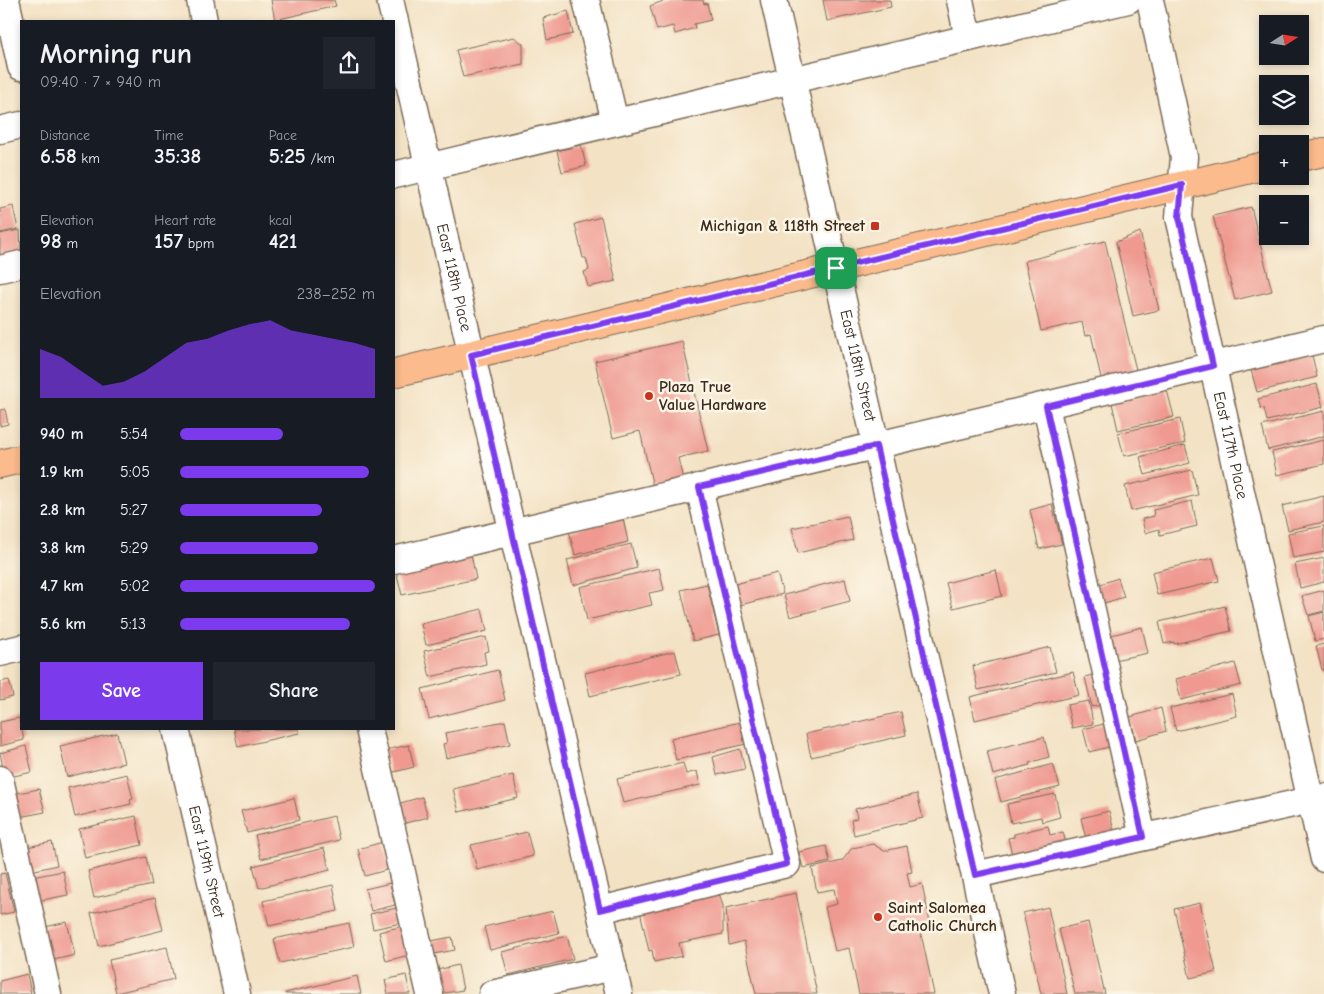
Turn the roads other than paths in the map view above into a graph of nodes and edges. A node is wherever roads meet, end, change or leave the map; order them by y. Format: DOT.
graph roads {
  1 [pos="6,0"];
  2 [pos="200,0"];
  3 [pos="390,0"];
  4 [pos="586,0"];
  5 [pos="774,0"];
  6 [pos="960,0"];
  7 [pos="1128,0"];
  8 [pos="1150,0"];
  9 [pos="204,20"];
  10 [pos="395,20"];
  11 [pos="395,22"];
  12 [pos="968,38"];
  13 [pos="20,63"];
  14 [pos="792,80"];
  15 [pos="615,122"];
  16 [pos="20,124"];
  17 [pos="0,130"];
  18 [pos="1324,152"];
  19 [pos="1309,155"];
  20 [pos="428,167"];
  21 [pos="1259,167"];
  22 [pos="395,175"];
  23 [pos="1182,185"];
  24 [pos="20,264"];
  25 [pos="836,268"];
  26 [pos="0,269"];
  27 [pos="1324,339"];
  28 [pos="471,355"];
  29 [pos="1213,366"];
  30 [pos="395,373"];
  31 [pos="1046,406"];
  32 [pos="876,446"];
  33 [pos="20,459"];
  34 [pos="0,464"];
  35 [pos="699,487"];
  36 [pos="512,532"];
  37 [pos="395,560"];
  38 [pos="20,648"];
  39 [pos="0,653"];
  40 [pos="176,730"];
  41 [pos="369,730"];
  42 [pos="0,779"];
  43 [pos="1317,798"];
  44 [pos="1143,837"];
  45 [pos="1324,860"];
  46 [pos="975,875"];
  47 [pos="600,910"];
  48 [pos="613,967"];
  49 [pos="48,994"];
  50 [pos="237,994"];
  51 [pos="430,994"];
  52 [pos="492,994"];
  53 [pos="619,994"];
  54 [pos="1002,994"];
  1 -- 13 [label="street"];
  2 -- 9 [label="street"];
  3 -- 10 [label="street, East 118th Place"];
  4 -- 15 [label="street"];
  5 -- 14 [label="street, East 118th Street"];
  6 -- 12 [label="street"];
  7 -- 12 [label="street"];
  8 -- 23 [label="street, East 117th Place"];
  11 -- 20 [label="street, East 118th Place"];
  12 -- 14 [label="street"];
  14 -- 15 [label="street"];
  14 -- 25 [label="street, East 118th Street"];
  15 -- 20 [label="street"];
  16 -- 17 [label="street"];
  18 -- 19 [label="main road"];
  20 -- 22 [label="street"];
  20 -- 28 [label="street, East 118th Place"];
  21 -- 23 [label="main road"];
  23 -- 25 [label="main road"];
  23 -- 29 [label="street, East 117th Place"];
  24 -- 26 [label="street"];
  25 -- 28 [label="main road"];
  25 -- 32 [label="street, East 118th Street"];
  27 -- 29 [label="street"];
  28 -- 30 [label="main road"];
  28 -- 36 [label="street, East 118th Place"];
  29 -- 31 [label="street"];
  29 -- 43 [label="street, East 117th Place"];
  31 -- 32 [label="street"];
  31 -- 44 [label="street"];
  32 -- 35 [label="street"];
  32 -- 46 [label="street, East 118th Street"];
  33 -- 34 [label="main road"];
  35 -- 36 [label="street"];
  35 -- 47 [label="street"];
  36 -- 37 [label="street"];
  36 -- 47 [label="street, East 118th Place"];
  38 -- 39 [label="street"];
  40 -- 50 [label="street, East 119th Street"];
  41 -- 51 [label="street"];
  42 -- 49 [label="street"];
  43 -- 44 [label="street"];
  43 -- 45 [label="street, East 117th Place"];
  44 -- 46 [label="street"];
  46 -- 54 [label="street, East 118th Street"];
  47 -- 48 [label="street, East 118th Place"];
  48 -- 52 [label="street"];
  48 -- 53 [label="street, East 118th Place"];
}
